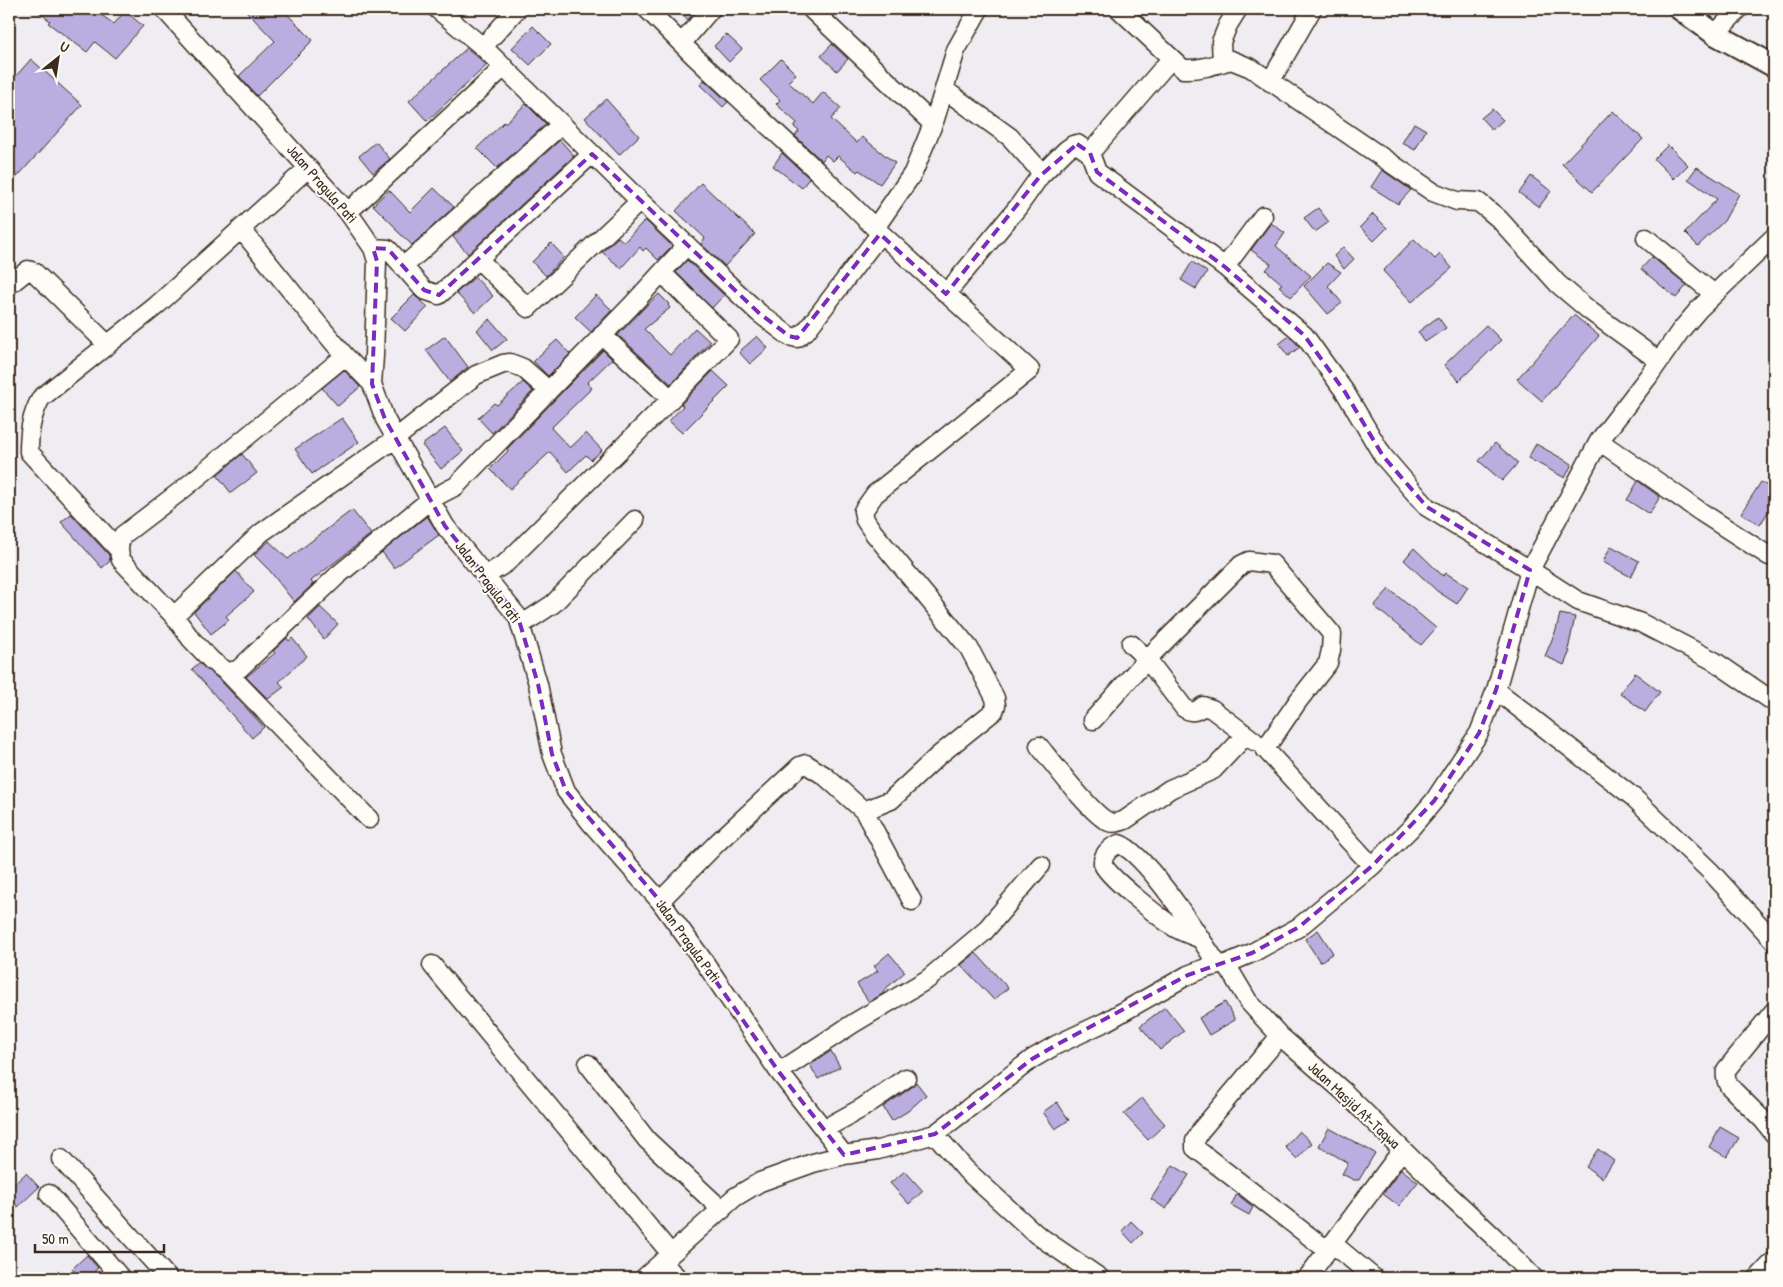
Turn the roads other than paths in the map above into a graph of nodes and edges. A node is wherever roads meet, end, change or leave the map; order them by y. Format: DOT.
graph roads {
  1 [pos="164,9"];
  2 [pos="437,9"];
  3 [pos="518,9"];
  4 [pos="647,9"];
  5 [pos="711,9"];
  6 [pos="811,9"];
  7 [pos="979,9"];
  8 [pos="1119,9"];
  9 [pos="1238,9"];
  10 [pos="1312,9"];
  11 [pos="1680,9"];
  12 [pos="1738,9"];
  13 [pos="1715,34"];
  14 [pos="682,43"];
  15 [pos="483,47"];
  16 [pos="1171,59"];
  17 [pos="1222,62"];
  18 [pos="1774,66"];
  19 [pos="504,68"];
  20 [pos="1270,82"];
  21 [pos="945,90"];
  22 [pos="562,124"];
  23 [pos="933,124"];
  24 [pos="1090,153"];
  25 [pos="592,154"];
  26 [pos="308,168"];
  27 [pos="1042,173"];
  28 [pos="640,201"];
  29 [pos="348,212"];
  30 [pos="1263,216"];
  31 [pos="241,229"];
  32 [pos="878,231"];
  33 [pos="1774,237"];
  34 [pos="1646,238"];
  35 [pos="687,246"];
  36 [pos="373,248"];
  37 [pos="478,259"];
  38 [pos="404,267"];
  39 [pos="1224,267"];
  40 [pos="662,273"];
  41 [pos="9,285"];
  42 [pos="946,294"];
  43 [pos="1714,294"];
  44 [pos="602,335"];
  45 [pos="108,345"];
  46 [pos="345,356"];
  47 [pos="1659,361"];
  48 [pos="372,384"];
  49 [pos="548,390"];
  50 [pos="671,399"];
  51 [pos="396,438"];
  52 [pos="1599,441"];
  53 [pos="431,499"];
  54 [pos="635,520"];
  55 [pos="118,549"];
  56 [pos="1770,556"];
  57 [pos="1530,570"];
  58 [pos="485,576"];
  59 [pos="174,616"];
  60 [pos="521,625"];
  61 [pos="1130,644"];
  62 [pos="1147,659"];
  63 [pos="227,672"];
  64 [pos="1496,690"];
  65 [pos="1774,702"];
  66 [pos="1093,720"];
  67 [pos="1246,735"];
  68 [pos="1039,746"];
  69 [pos="1265,749"];
  70 [pos="864,811"];
  71 [pos="369,819"];
  72 [pos="1042,865"];
  73 [pos="1372,866"];
  74 [pos="660,901"];
  75 [pos="912,901"];
  76 [pos="1199,938"];
  77 [pos="1774,941"];
  78 [pos="1222,964"];
  79 [pos="432,966"];
  80 [pos="1774,1011"];
  81 [pos="1280,1036"];
  82 [pos="588,1064"];
  83 [pos="780,1072"];
  84 [pos="906,1078"];
  85 [pos="824,1129"];
  86 [pos="935,1134"];
  87 [pos="1774,1134"];
  88 [pos="1402,1150"];
  89 [pos="844,1155"];
  90 [pos="62,1159"];
  91 [pos="49,1194"];
  92 [pos="722,1210"];
  93 [pos="1330,1246"];
  94 [pos="666,1258"];
  95 [pos="1774,1261"];
  96 [pos="1529,1273"];
  97 [pos="121,1278"];
  98 [pos="168,1278"];
  99 [pos="644,1278"];
  100 [pos="678,1278"];
  101 [pos="1100,1278"];
  102 [pos="1307,1278"];
  103 [pos="1374,1278"];
  104 [pos="1758,1278"];
  1 -- 26 [label="street, Jalan Pragula Pati"];
  2 -- 15 [label="street"];
  3 -- 15 [label="street"];
  4 -- 14 [label="street"];
  5 -- 14 [label="street"];
  6 -- 23 [label="street"];
  7 -- 21 [label="street"];
  8 -- 16 [label="street"];
  9 -- 17 [label="street"];
  10 -- 20 [label="street"];
  11 -- 13 [label="main road"];
  12 -- 13 [label="street"];
  13 -- 18 [label="main road"];
  14 -- 32 [label="street"];
  15 -- 19 [label="street"];
  16 -- 17 [label="street"];
  16 -- 24 [label="street"];
  17 -- 20 [label="street"];
  19 -- 22 [label="street"];
  19 -- 29 [label="street"];
  20 -- 47 [label="street"];
  21 -- 23 [label="street"];
  21 -- 27 [label="street"];
  22 -- 25 [label="street"];
  22 -- 38 [label="street"];
  23 -- 32 [label="street"];
  24 -- 27 [label="street"];
  24 -- 39 [label="street"];
  25 -- 28 [label="street"];
  25 -- 37 [label="street"];
  26 -- 29 [label="street, Jalan Pragula Pati"];
  26 -- 31 [label="street"];
  27 -- 42 [label="street"];
  28 -- 35 [label="street"];
  28 -- 37 [label="street"];
  29 -- 36 [label="street, Jalan Pragula Pati"];
  30 -- 39 [label="street"];
  31 -- 45 [label="street"];
  31 -- 46 [label="street"];
  32 -- 35 [label="street"];
  32 -- 42 [label="street"];
  33 -- 43 [label="street"];
  34 -- 43 [label="street"];
  35 -- 40 [label="street"];
  36 -- 38 [label="street"];
  36 -- 48 [label="street, Jalan Pragula Pati"];
  37 -- 38 [label="street"];
  39 -- 57 [label="street"];
  40 -- 44 [label="street"];
  40 -- 50 [label="street"];
  41 -- 45 [label="street"];
  42 -- 70 [label="street"];
  43 -- 47 [label="street"];
  44 -- 49 [label="street"];
  44 -- 50 [label="street"];
  45 -- 55 [label="street"];
  46 -- 48 [label="street"];
  46 -- 55 [label="street"];
  47 -- 52 [label="street"];
  48 -- 51 [label="street, Jalan Pragula Pati"];
  49 -- 51 [label="street"];
  49 -- 53 [label="street"];
  50 -- 58 [label="street"];
  51 -- 53 [label="street, Jalan Pragula Pati"];
  51 -- 59 [label="street"];
  52 -- 56 [label="street"];
  52 -- 57 [label="street"];
  53 -- 58 [label="street, Jalan Pragula Pati"];
  53 -- 63 [label="street"];
  54 -- 60 [label="street"];
  55 -- 59 [label="street"];
  57 -- 64 [label="street"];
  57 -- 65 [label="street"];
  58 -- 60 [label="street, Jalan Pragula Pati"];
  59 -- 63 [label="street"];
  60 -- 74 [label="street, Jalan Pragula Pati"];
  61 -- 62 [label="street"];
  62 -- 66 [label="street"];
  62 -- 67 [label="street"];
  62 -- 69 [label="street"];
  63 -- 71 [label="street"];
  64 -- 73 [label="street"];
  64 -- 77 [label="street"];
  67 -- 68 [label="street"];
  67 -- 69 [label="street"];
  69 -- 73 [label="street"];
  70 -- 74 [label="street"];
  70 -- 75 [label="street"];
  72 -- 83 [label="street"];
  73 -- 78 [label="street"];
  74 -- 83 [label="street, Jalan Pragula Pati"];
  76 -- 76 [label="street, Jalan Masjid At-Taqwa"];
  76 -- 78 [label="street, Jalan Masjid At-Taqwa"];
  78 -- 81 [label="street, Jalan Masjid At-Taqwa"];
  78 -- 86 [label="street"];
  79 -- 94 [label="street"];
  80 -- 87 [label="street"];
  81 -- 88 [label="street, Jalan Masjid At-Taqwa"];
  81 -- 93 [label="street"];
  82 -- 92 [label="street"];
  83 -- 85 [label="street, Jalan Pragula Pati"];
  84 -- 85 [label="street"];
  85 -- 89 [label="street, Jalan Pragula Pati"];
  86 -- 89 [label="street"];
  86 -- 101 [label="street"];
  88 -- 93 [label="street"];
  88 -- 96 [label="street, Jalan Masjid At-Taqwa"];
  89 -- 92 [label="street"];
  90 -- 98 [label="street"];
  91 -- 97 [label="street"];
  92 -- 94 [label="street"];
  93 -- 102 [label="street"];
  93 -- 103 [label="street"];
  94 -- 99 [label="street"];
  94 -- 100 [label="street"];
  95 -- 104 [label="street"];
}
